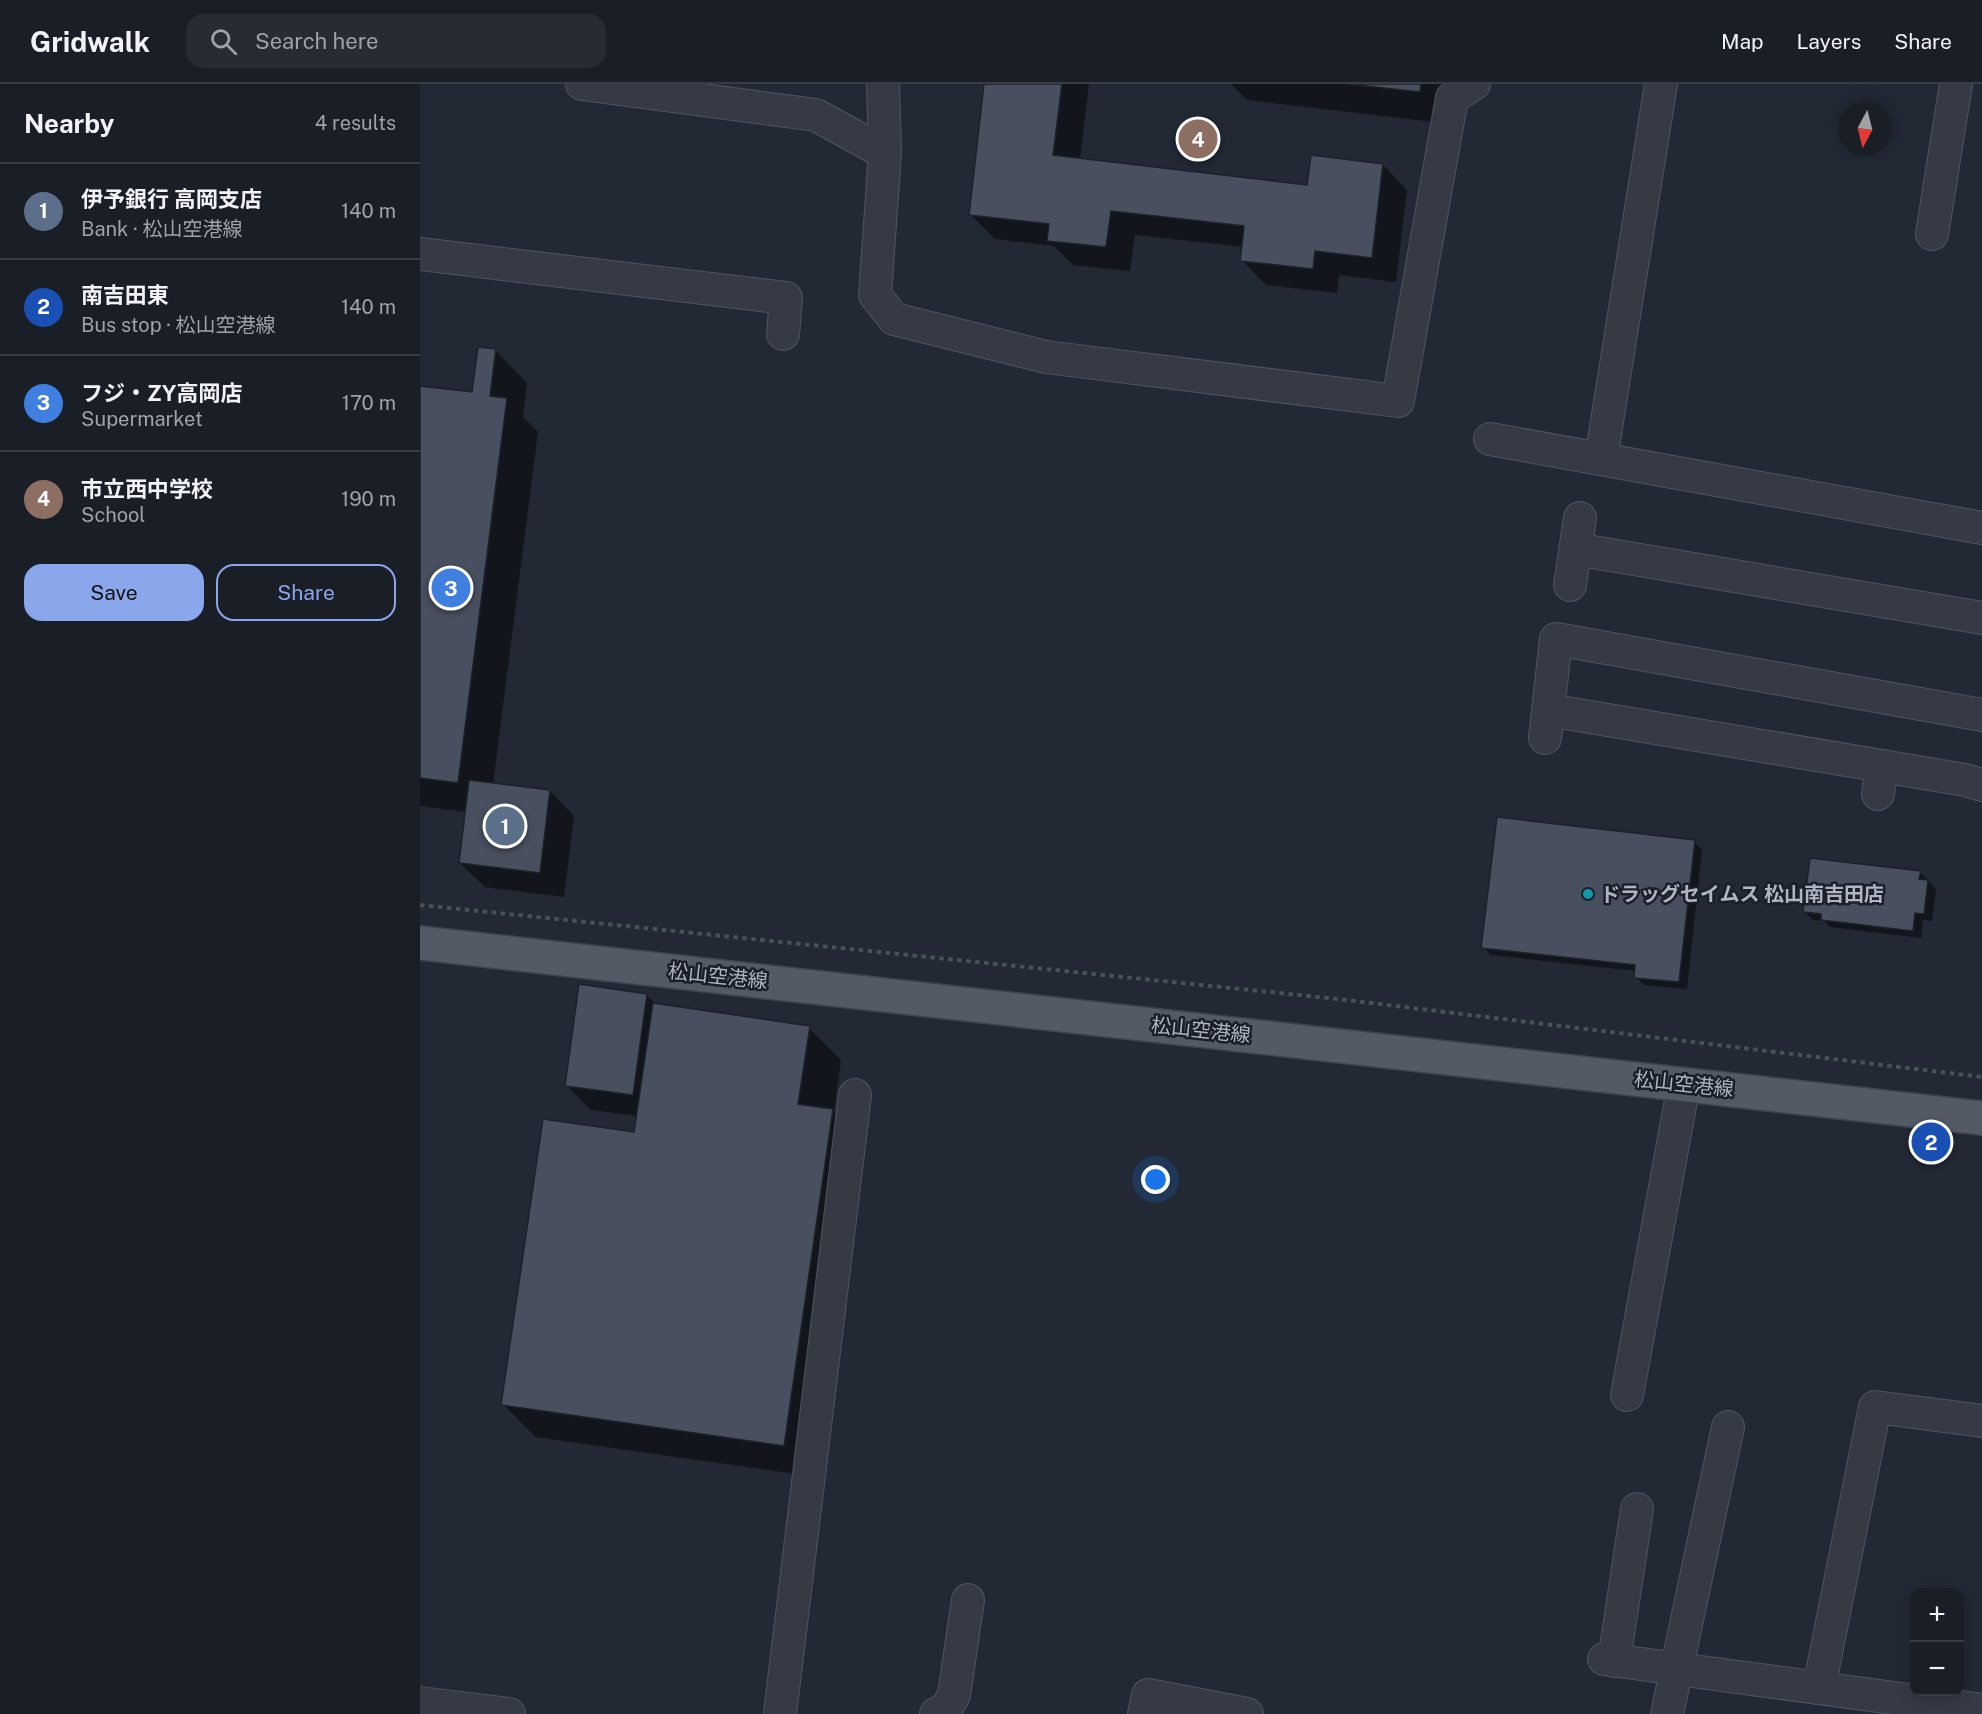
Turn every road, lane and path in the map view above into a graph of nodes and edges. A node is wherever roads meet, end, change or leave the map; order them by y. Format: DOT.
graph roads {
  1 [pos="582,84"];
  2 [pos="883,84"];
  3 [pos="1474,84"];
  4 [pos="1661,84"];
  5 [pos="1956,84"];
  6 [pos="885,153"];
  7 [pos="1932,234"];
  8 [pos="420,254"];
  9 [pos="783,334"];
  10 [pos="1490,438"];
  11 [pos="1601,459"];
  12 [pos="1580,518"];
  13 [pos="1982,528"];
  14 [pos="1575,549"];
  15 [pos="1570,585"];
  16 [pos="1982,618"];
  17 [pos="1982,715"];
  18 [pos="1982,785"];
  19 [pos="420,905"];
  20 [pos="420,943"];
  21 [pos="1982,1077"];
  22 [pos="1684,1084"];
  23 [pos="855,1095"];
  24 [pos="1982,1118"];
  25 [pos="1627,1395"];
  26 [pos="1982,1421"];
  27 [pos="1728,1427"];
  28 [pos="1637,1509"];
  29 [pos="968,1600"];
  30 [pos="1677,1669"];
  31 [pos="1819,1688"];
  32 [pos="420,1703"];
  33 [pos="1982,1710"];
  34 [pos="509,1714"];
  35 [pos="780,1714"];
  36 [pos="936,1714"];
  37 [pos="1144,1714"];
  38 [pos="1247,1714"];
  39 [pos="1667,1714"];
  1 -- 6 [label="street"];
  2 -- 6 [label="street"];
  3 -- 6 [label="street"];
  4 -- 11 [label="street"];
  5 -- 7 [label="street"];
  8 -- 9 [label="street"];
  10 -- 11 [label="street"];
  11 -- 13 [label="street"];
  12 -- 14 [label="street"];
  14 -- 15 [label="street"];
  14 -- 16 [label="street"];
  17 -- 18 [label="street"];
  19 -- 21 [label="path"];
  20 -- 22 [label="main road, 松山空港線"];
  22 -- 24 [label="main road, 松山空港線"];
  22 -- 25 [label="street"];
  23 -- 35 [label="street"];
  26 -- 31 [label="street"];
  27 -- 30 [label="street"];
  28 -- 30 [label="street"];
  29 -- 36 [label="street"];
  30 -- 31 [label="street"];
  30 -- 39 [label="street"];
  31 -- 33 [label="street"];
  32 -- 34 [label="street"];
  37 -- 38 [label="street"];
}
